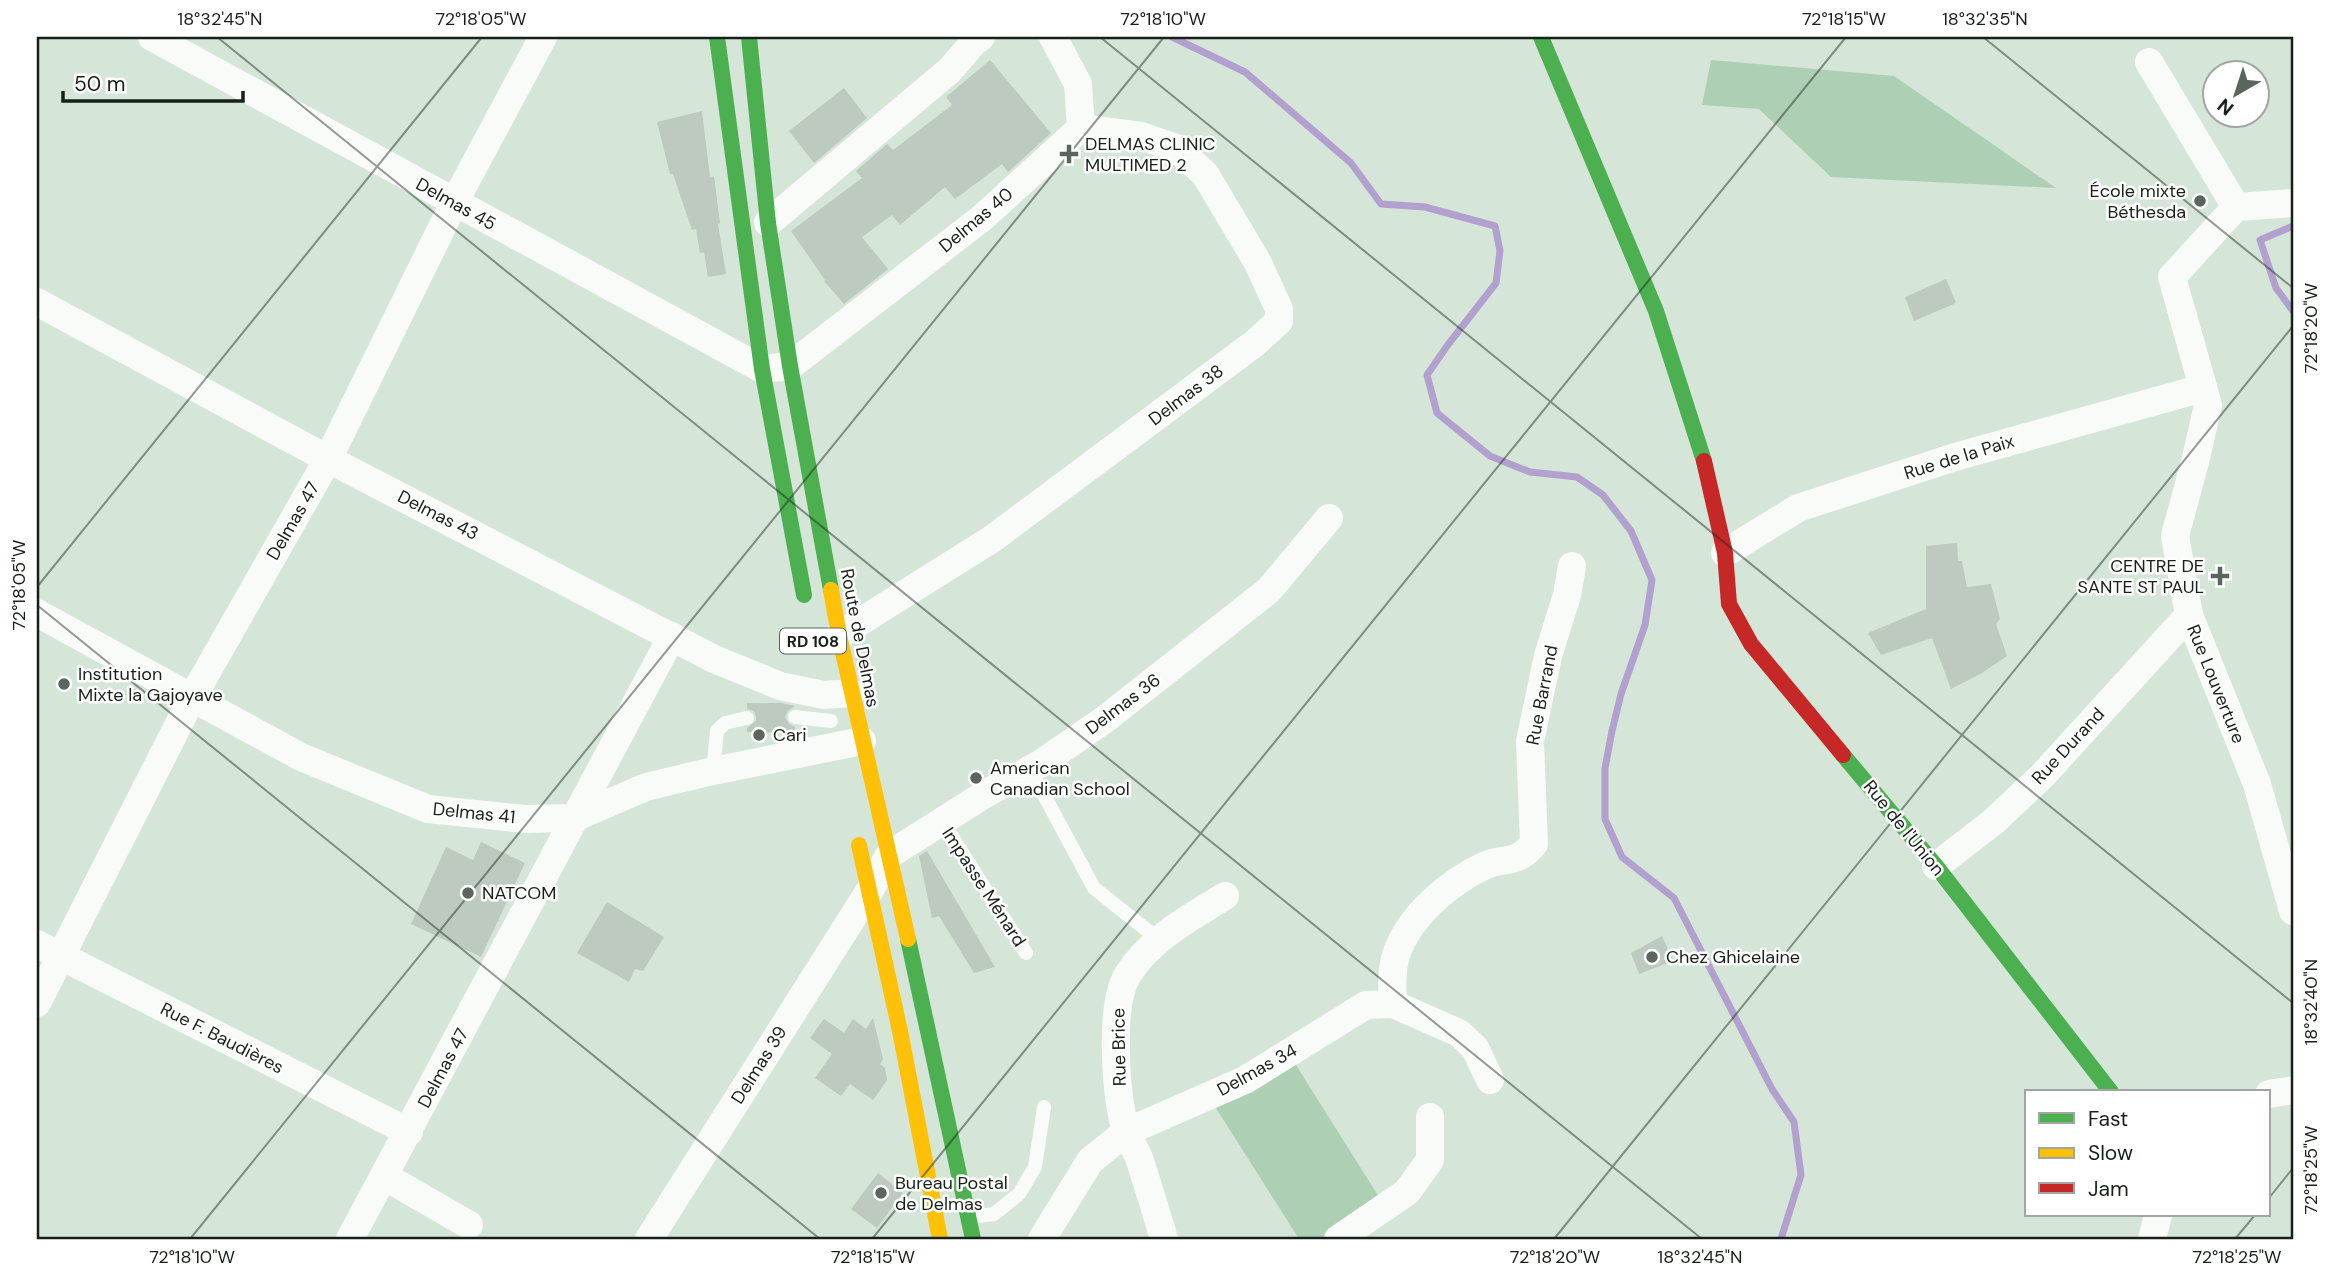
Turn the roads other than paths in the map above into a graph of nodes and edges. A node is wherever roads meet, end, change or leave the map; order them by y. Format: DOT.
graph roads {
  1 [pos="152,37"];
  2 [pos="543,37"];
  3 [pos="717,37"];
  4 [pos="749,37"];
  5 [pos="981,37"];
  6 [pos="1053,37"];
  7 [pos="1541,37"];
  8 [pos="2149,62"];
  9 [pos="1081,128"];
  10 [pos="454,203"];
  11 [pos="2293,203"];
  12 [pos="2236,206"];
  13 [pos="768,223"];
  14 [pos="37,302"];
  15 [pos="790,366"];
  16 [pos="762,369"];
  17 [pos="2203,388"];
  18 [pos="328,459"];
  19 [pos="1329,518"];
  20 [pos="1726,553"];
  21 [pos="1572,566"];
  22 [pos="807,608"];
  23 [pos="37,613"];
  24 [pos="2189,615"];
  25 [pos="839,635"];
  26 [pos="672,636"];
  27 [pos="192,698"];
  28 [pos="795,717"];
  29 [pos="747,718"];
  30 [pos="838,720"];
  31 [pos="1030,769"];
  32 [pos="713,771"];
  33 [pos="574,818"];
  34 [pos="942,821"];
  35 [pos="855,825"];
  36 [pos="889,855"];
  37 [pos="1936,866"];
  38 [pos="870,890"];
  39 [pos="1225,896"];
  40 [pos="2293,911"];
  41 [pos="1158,939"];
  42 [pos="37,944"];
  43 [pos="1026,953"];
  44 [pos="61,957"];
  45 [pos="37,1003"];
  46 [pos="1393,1004"];
  47 [pos="1490,1080"];
  48 [pos="2109,1090"];
  49 [pos="2293,1090"];
  50 [pos="2270,1094"];
  51 [pos="1044,1107"];
  52 [pos="1430,1117"];
  53 [pos="409,1132"];
  54 [pos="1126,1132"];
  55 [pos="384,1176"];
  56 [pos="2158,1216"];
  57 [pos="469,1225"];
  58 [pos="971,1228"];
  59 [pos="933,1233"];
  60 [pos="350,1239"];
  61 [pos="649,1239"];
  62 [pos="1042,1239"];
  63 [pos="1164,1239"];
  64 [pos="1338,1239"];
  65 [pos="2152,1239"];
  1 -- 10 [label="street, Delmas 45"];
  2 -- 10 [label="street, Delmas 47"];
  3 -- 16 [label="main road, RD 108"];
  4 -- 13 [label="main road, Route de Delmas / RD 108"];
  5 -- 13 [label="street"];
  6 -- 9 [label="street"];
  7 -- 20 [label="main road, Rue de l'Union"];
  8 -- 12 [label="street"];
  9 -- 15 [label="street, Delmas 40"];
  9 -- 25 [label="street, Delmas 38"];
  10 -- 16 [label="street, Delmas 45"];
  10 -- 18 [label="street, Delmas 47"];
  11 -- 12 [label="street"];
  12 -- 17 [label="street, Rue Louverture"];
  13 -- 15 [label="main road, Route de Delmas / RD 108"];
  14 -- 18 [label="street, Delmas 43"];
  15 -- 16 [label="street"];
  15 -- 25 [label="main road, Route de Delmas / RD 108"];
  16 -- 22 [label="main road, RD 108"];
  17 -- 20 [label="street, Rue de la Paix"];
  17 -- 24 [label="street, Rue Louverture"];
  18 -- 26 [label="street, Delmas 43"];
  18 -- 27 [label="street, Delmas 47"];
  19 -- 31 [label="street, Delmas 36"];
  20 -- 37 [label="main road, Rue de l'Union"];
  21 -- 46 [label="street, Rue Barrand"];
  23 -- 27 [label="street, Delmas 41"];
  24 -- 37 [label="street, Rue Durand"];
  24 -- 40 [label="street, Rue Louverture"];
  25 -- 30 [label="main road, Route de Delmas / RD 108"];
  26 -- 30 [label="street, Delmas 43"];
  26 -- 33 [label="street, Delmas 47"];
  27 -- 33 [label="street, Delmas 41"];
  27 -- 44 [label="street, Delmas 47"];
  28 -- 30 [label="lane"];
  29 -- 32 [label="lane"];
  30 -- 32 [label="street, Delmas 41"];
  30 -- 36 [label="main road, Route de Delmas / RD 108"];
  31 -- 34 [label="street, Delmas 36"];
  31 -- 41 [label="lane"];
  32 -- 33 [label="street, Delmas 41"];
  33 -- 53 [label="street, Delmas 47"];
  34 -- 36 [label="street, Delmas 36"];
  34 -- 43 [label="lane, Impasse Ménard"];
  35 -- 38 [label="main road"];
  36 -- 38 [label="street, Delmas 39"];
  36 -- 58 [label="main road, Route de Delmas / RD 108"];
  37 -- 48 [label="main road, Rue de l'Union"];
  38 -- 59 [label="main road"];
  38 -- 61 [label="street, Delmas 39"];
  39 -- 41 [label="street, Rue Brice"];
  41 -- 54 [label="street, Rue Brice"];
  42 -- 44 [label="street, Rue F. Baudières"];
  44 -- 45 [label="street, Delmas 47"];
  44 -- 53 [label="street, Rue F. Baudières"];
  46 -- 47 [label="street"];
  46 -- 54 [label="street, Delmas 34"];
  49 -- 50 [label="street"];
  51 -- 58 [label="lane"];
  52 -- 64 [label="street"];
  53 -- 55 [label="street, Delmas 47"];
  54 -- 62 [label="street, Delmas 34"];
  54 -- 63 [label="street, Rue Brice"];
  55 -- 57 [label="street"];
  55 -- 60 [label="street, Delmas 47"];
  56 -- 65 [label="street"];
  58 -- 59 [label="street"];
}
